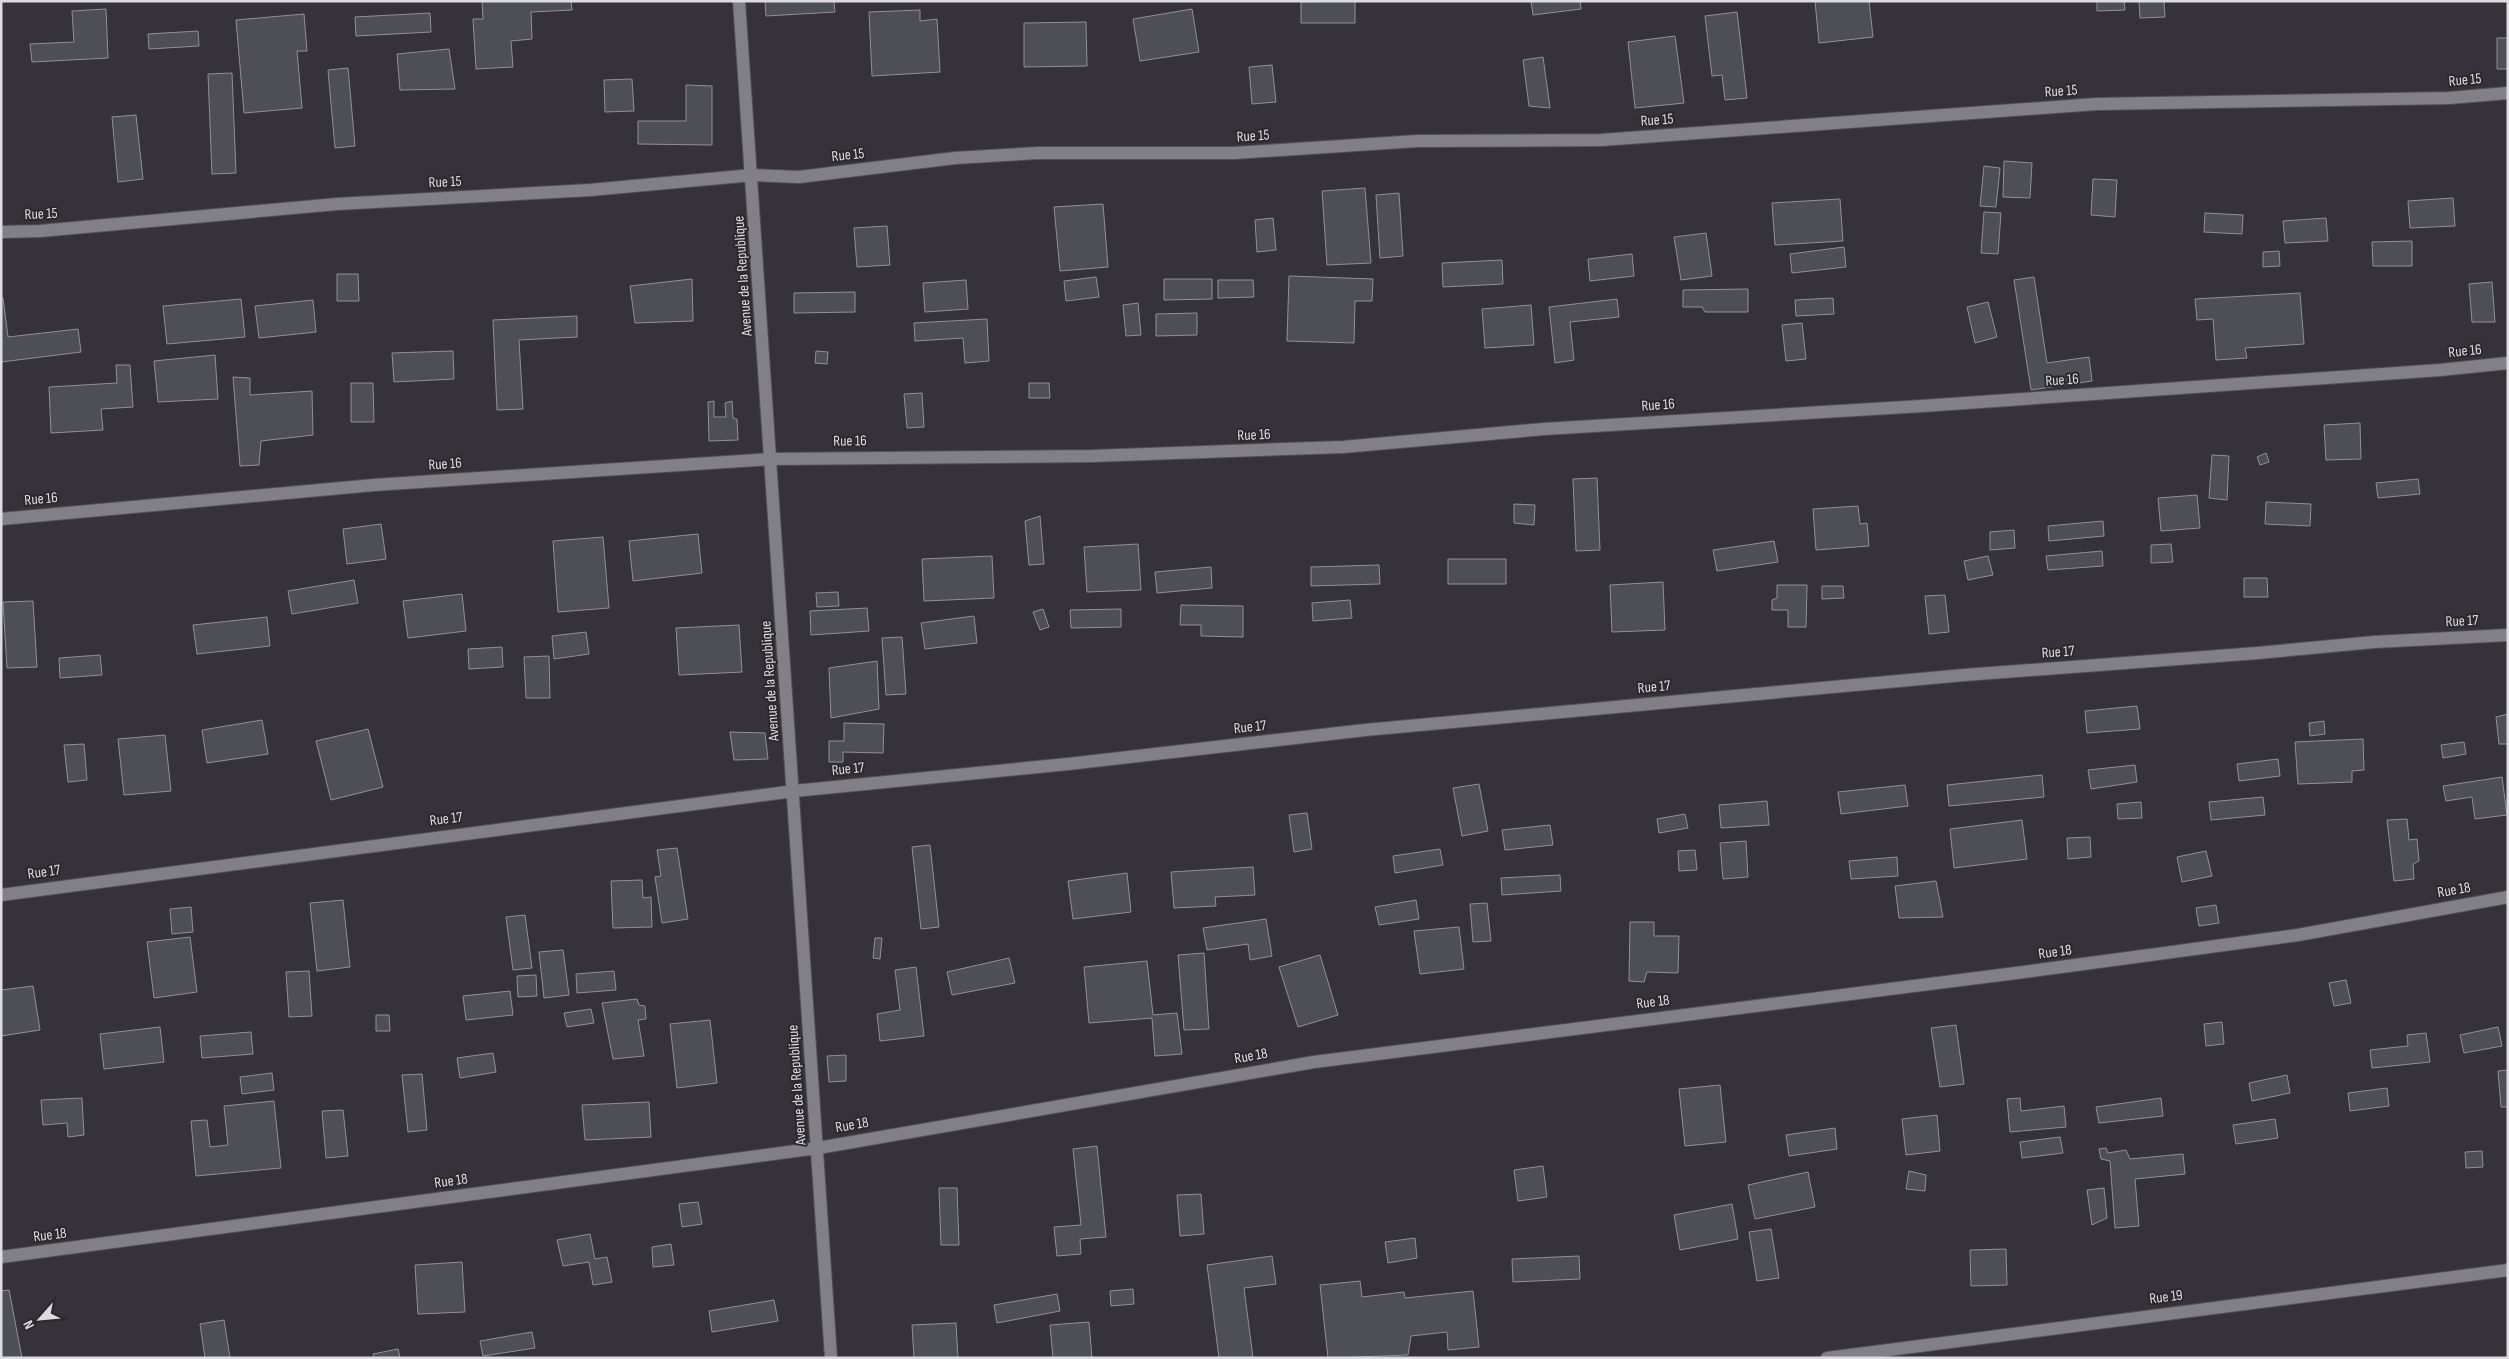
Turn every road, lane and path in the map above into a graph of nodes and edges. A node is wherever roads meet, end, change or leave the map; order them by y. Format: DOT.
graph roads {
  1 [pos="739,1"];
  2 [pos="2508,93"];
  3 [pos="753,175"];
  4 [pos="1,232"];
  5 [pos="2508,363"];
  6 [pos="771,459"];
  7 [pos="1,519"];
  8 [pos="2508,634"];
  9 [pos="794,790"];
  10 [pos="1,895"];
  11 [pos="2508,897"];
  12 [pos="818,1148"];
  13 [pos="1,1257"];
  14 [pos="2508,1270"];
  15 [pos="831,1358"];
  16 [pos="1828,1358"];
  1 -- 3 [label="street, Avenue de la Republique"];
  2 -- 3 [label="street, Rue 15"];
  3 -- 4 [label="street, Rue 15"];
  3 -- 6 [label="street, Avenue de la Republique"];
  5 -- 6 [label="street, Rue 16"];
  6 -- 7 [label="street, Rue 16"];
  6 -- 9 [label="street, Avenue de la Republique"];
  8 -- 9 [label="street, Rue 17"];
  9 -- 10 [label="street, Rue 17"];
  9 -- 12 [label="street, Avenue de la Republique"];
  11 -- 12 [label="street, Rue 18"];
  12 -- 13 [label="street, Rue 18"];
  12 -- 15 [label="street, Avenue de la Republique"];
  14 -- 16 [label="street, Rue 19"];
}
